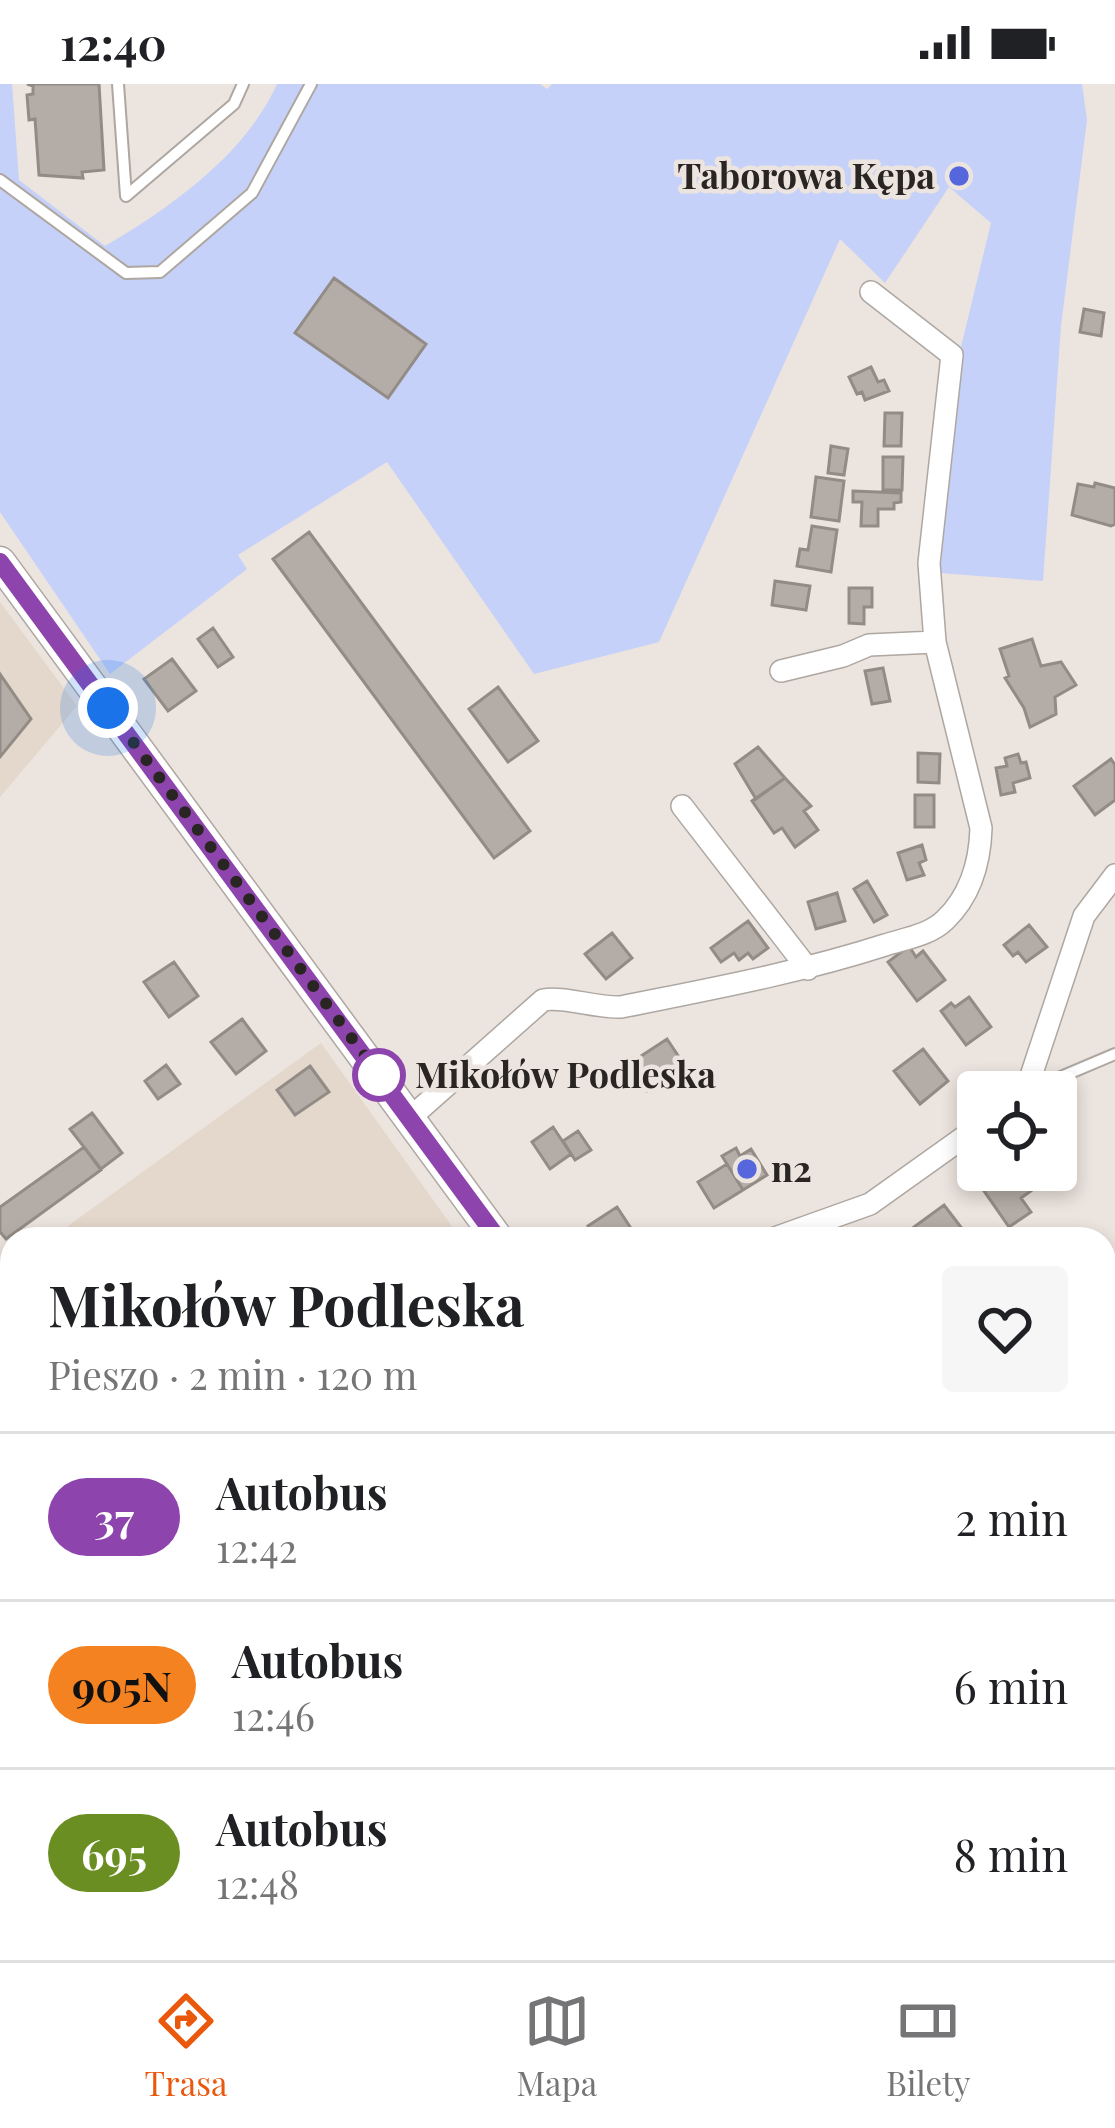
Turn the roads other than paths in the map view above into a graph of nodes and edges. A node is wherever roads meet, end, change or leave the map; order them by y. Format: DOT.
graph roads {
  1 [pos="118,84"];
  2 [pos="243,84"];
  3 [pos="311,84"];
  4 [pos="0,180"];
  5 [pos="871,292"];
  6 [pos="0,562"];
  7 [pos="935,642"];
  8 [pos="781,670"];
  9 [pos="682,806"];
  10 [pos="1115,875"];
  11 [pos="808,969"];
  12 [pos="1115,1054"];
  13 [pos="1029,1071"];
  14 [pos="1075,1071"];
  15 [pos="410,1118"];
  16 [pos="957,1142"];
  17 [pos="489,1227"];
  18 [pos="831,1227"];
  1 -- 2 [label="lane"];
  3 -- 4 [label="lane"];
  5 -- 7 [label="street"];
  6 -- 15 [label="street"];
  7 -- 8 [label="street"];
  7 -- 11 [label="street"];
  9 -- 11 [label="street"];
  10 -- 13 [label="street"];
  11 -- 15 [label="street"];
  12 -- 14 [label="lane"];
  15 -- 17 [label="street"];
  16 -- 18 [label="street"];
}
